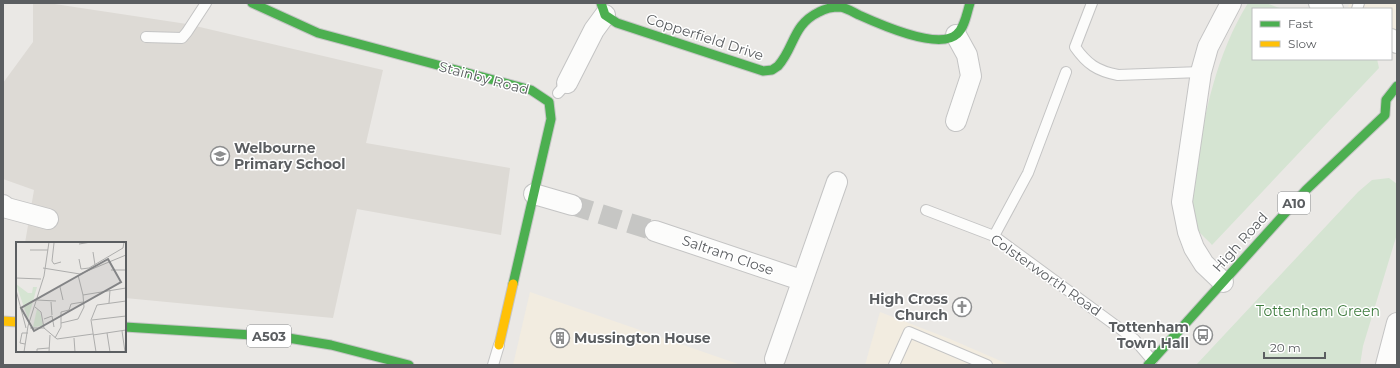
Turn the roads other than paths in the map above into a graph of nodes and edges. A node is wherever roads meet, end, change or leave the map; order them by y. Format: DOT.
graph roads {
  1 [pos="206,3"];
  2 [pos="252,3"];
  3 [pos="970,3"];
  4 [pos="1092,3"];
  5 [pos="1231,3"];
  6 [pos="1320,3"];
  7 [pos="814,8"];
  8 [pos="1331,8"];
  9 [pos="603,9"];
  10 [pos="956,35"];
  11 [pos="146,37"];
  12 [pos="1066,72"];
  13 [pos="1201,72"];
  14 [pos="1397,86"];
  15 [pos="558,93"];
  16 [pos="1397,114"];
  17 [pos="1386,115"];
  18 [pos="956,121"];
  19 [pos="837,182"];
  20 [pos="534,194"];
  21 [pos="3,205"];
  22 [pos="572,205"];
  23 [pos="926,210"];
  24 [pos="48,219"];
  25 [pos="655,231"];
  26 [pos="994,236"];
  27 [pos="801,280"];
  28 [pos="1223,282"];
  29 [pos="3,321"];
  30 [pos="16,322"];
  31 [pos="1397,323"];
  32 [pos="126,327"];
  33 [pos="499,345"];
  34 [pos="775,359"];
  35 [pos="1150,363"];
  36 [pos="409,365"];
  37 [pos="493,365"];
  38 [pos="894,365"];
  39 [pos="987,365"];
  40 [pos="1386,365"];
  1 -- 11 [label="lane"];
  2 -- 15 [label="main road, Stainby Road"];
  3 -- 10 [label="main road"];
  4 -- 13 [label="lane"];
  5 -- 13 [label="street"];
  6 -- 8 [label="street"];
  7 -- 9 [label="main road, Copperfield Drive"];
  7 -- 10 [label="main road, Copperfield Drive"];
  9 -- 15 [label="street"];
  10 -- 18 [label="street"];
  12 -- 26 [label="lane"];
  13 -- 28 [label="street"];
  14 -- 17 [label="main road"];
  15 -- 20 [label="main road"];
  16 -- 17 [label="main road"];
  17 -- 28 [label="main road, High Road / A10"];
  19 -- 27 [label="street"];
  20 -- 22 [label="street"];
  20 -- 33 [label="main road"];
  21 -- 24 [label="street"];
  23 -- 26 [label="lane, Colsterworth Road"];
  25 -- 27 [label="street, Saltram Close"];
  26 -- 35 [label="lane, Colsterworth Road"];
  27 -- 34 [label="street"];
  28 -- 35 [label="main road, High Road / A10"];
  29 -- 30 [label="main road"];
  31 -- 40 [label="street"];
  32 -- 36 [label="main road, A503"];
  33 -- 37 [label="lane"];
  38 -- 39 [label="lane"];
}
